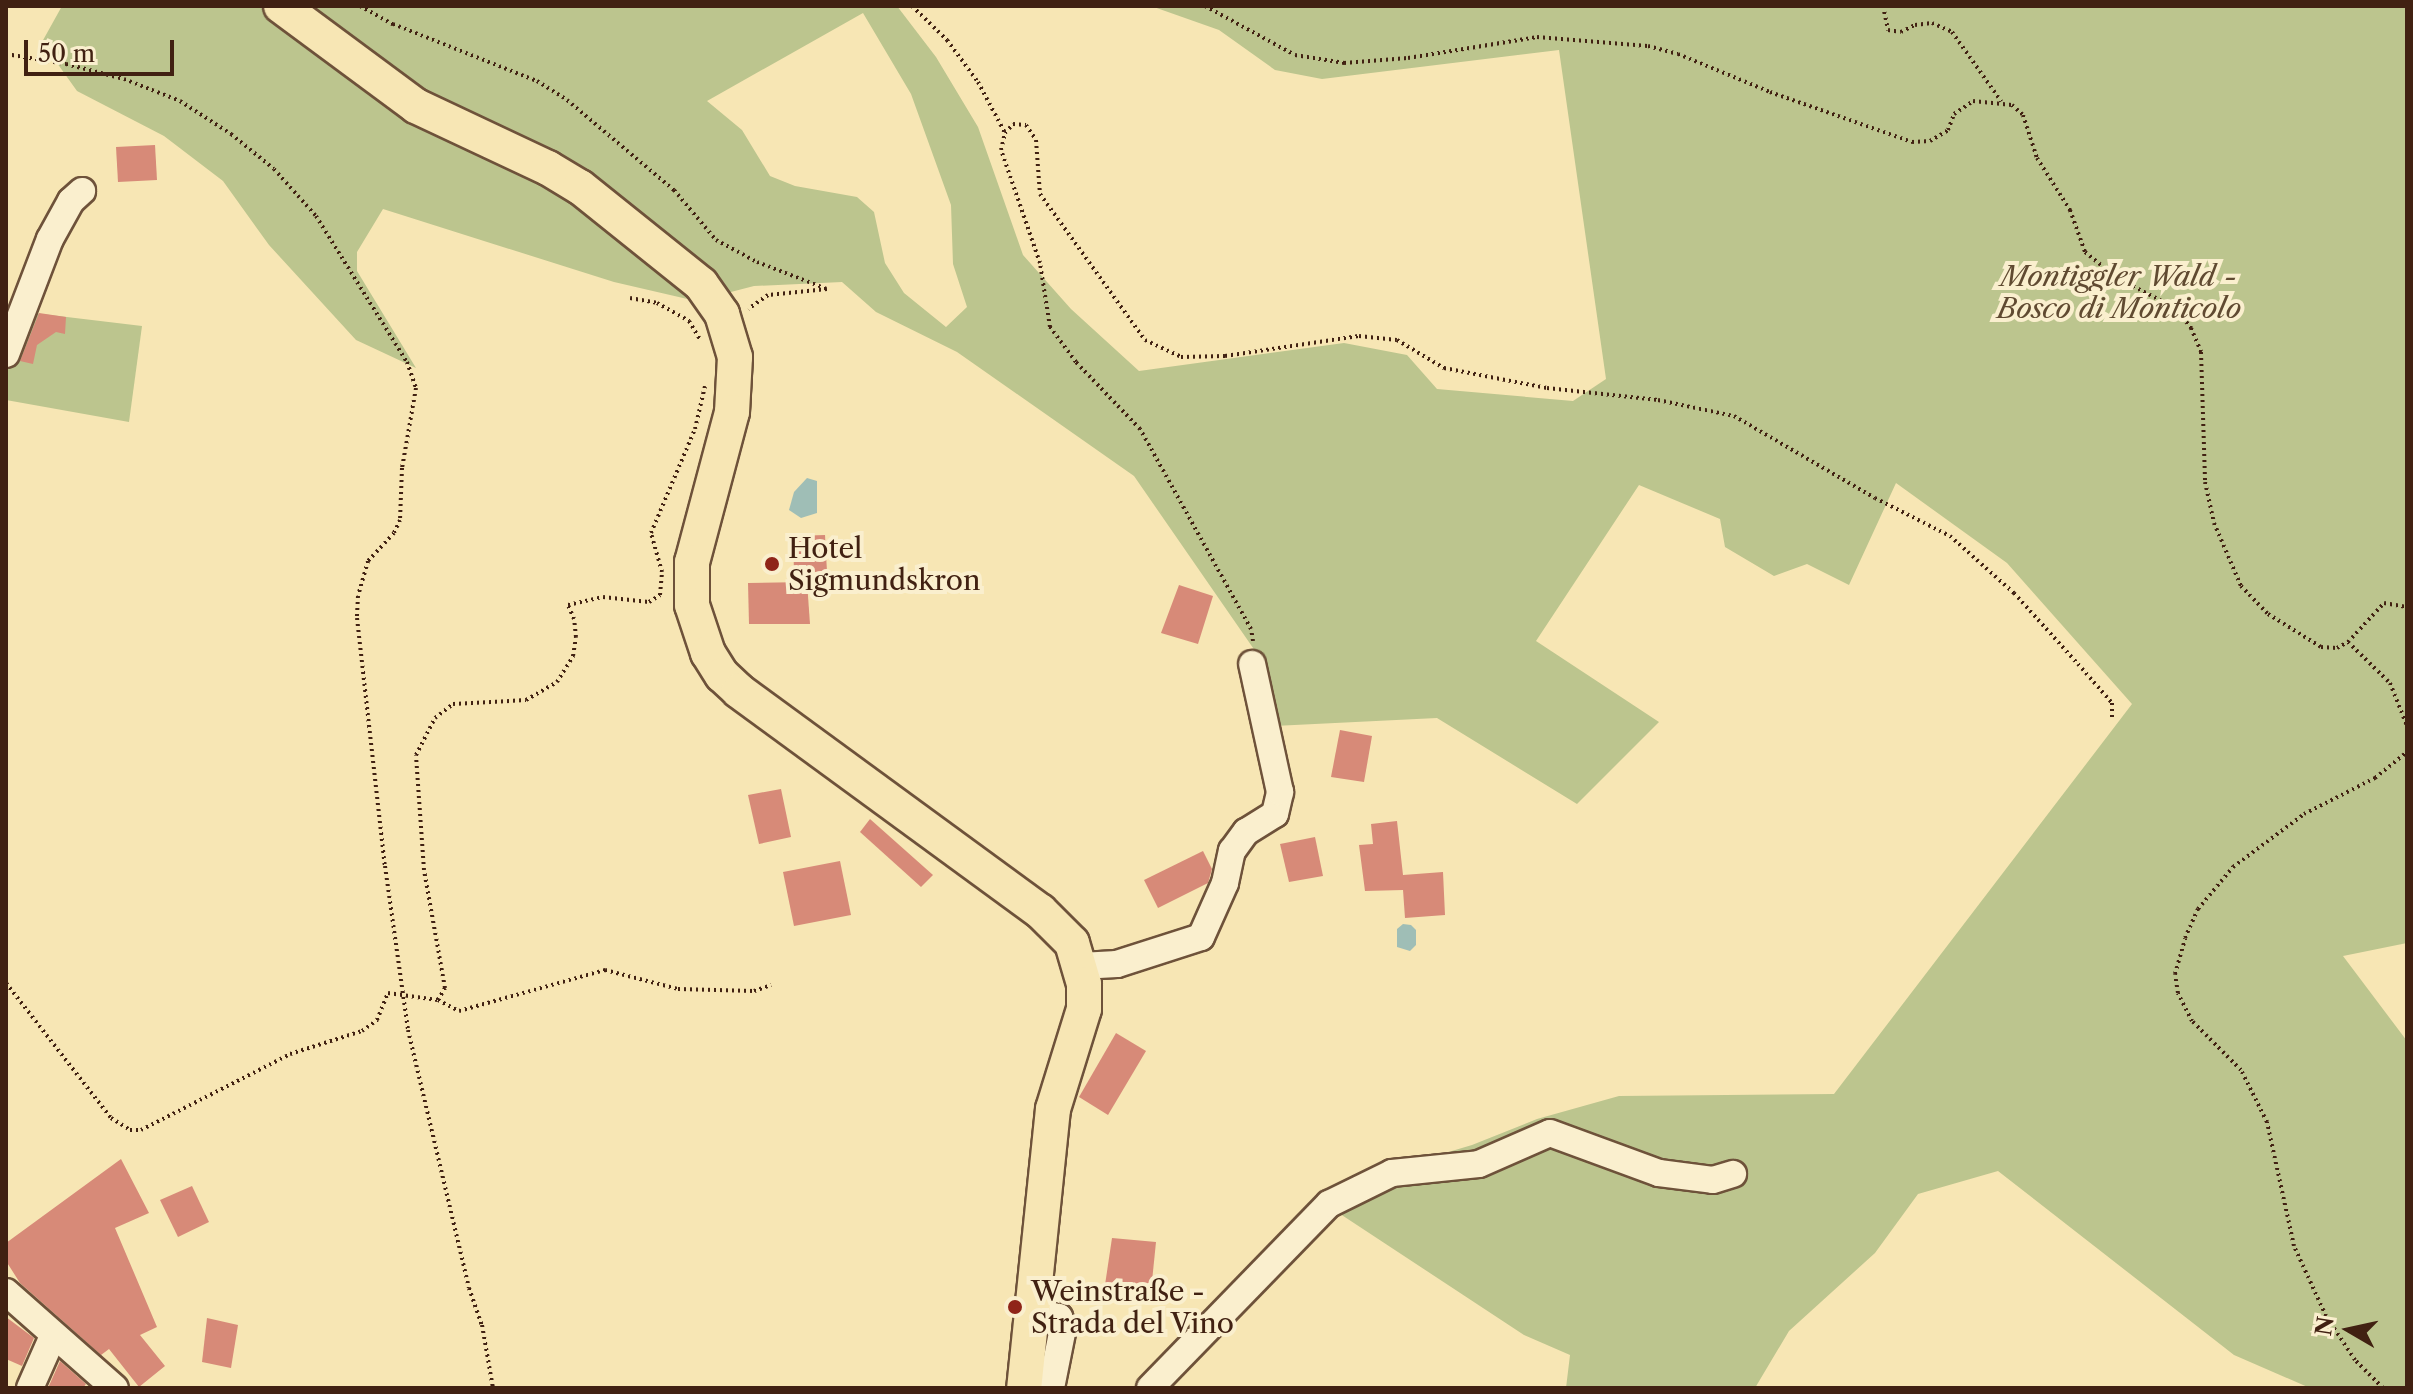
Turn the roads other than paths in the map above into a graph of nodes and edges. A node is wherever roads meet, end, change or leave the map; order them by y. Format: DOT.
graph roads {
  1 [pos="281,6"];
  2 [pos="82,191"];
  3 [pos="6,354"];
  4 [pos="1252,664"];
  5 [pos="1080,966"];
  6 [pos="1733,1174"];
  7 [pos="6,1292"];
  8 [pos="1032,1311"];
  9 [pos="53,1336"];
  10 [pos="30,1388"];
  11 [pos="115,1388"];
  12 [pos="1024,1388"];
  13 [pos="1051,1388"];
  14 [pos="1150,1388"];
  1 -- 5 [label="main road"];
  2 -- 3 [label="street"];
  4 -- 5 [label="street"];
  5 -- 8 [label="main road"];
  6 -- 14 [label="street"];
  7 -- 9 [label="street"];
  8 -- 12 [label="main road"];
  8 -- 13 [label="street"];
  9 -- 10 [label="street"];
  9 -- 11 [label="street"];
}
